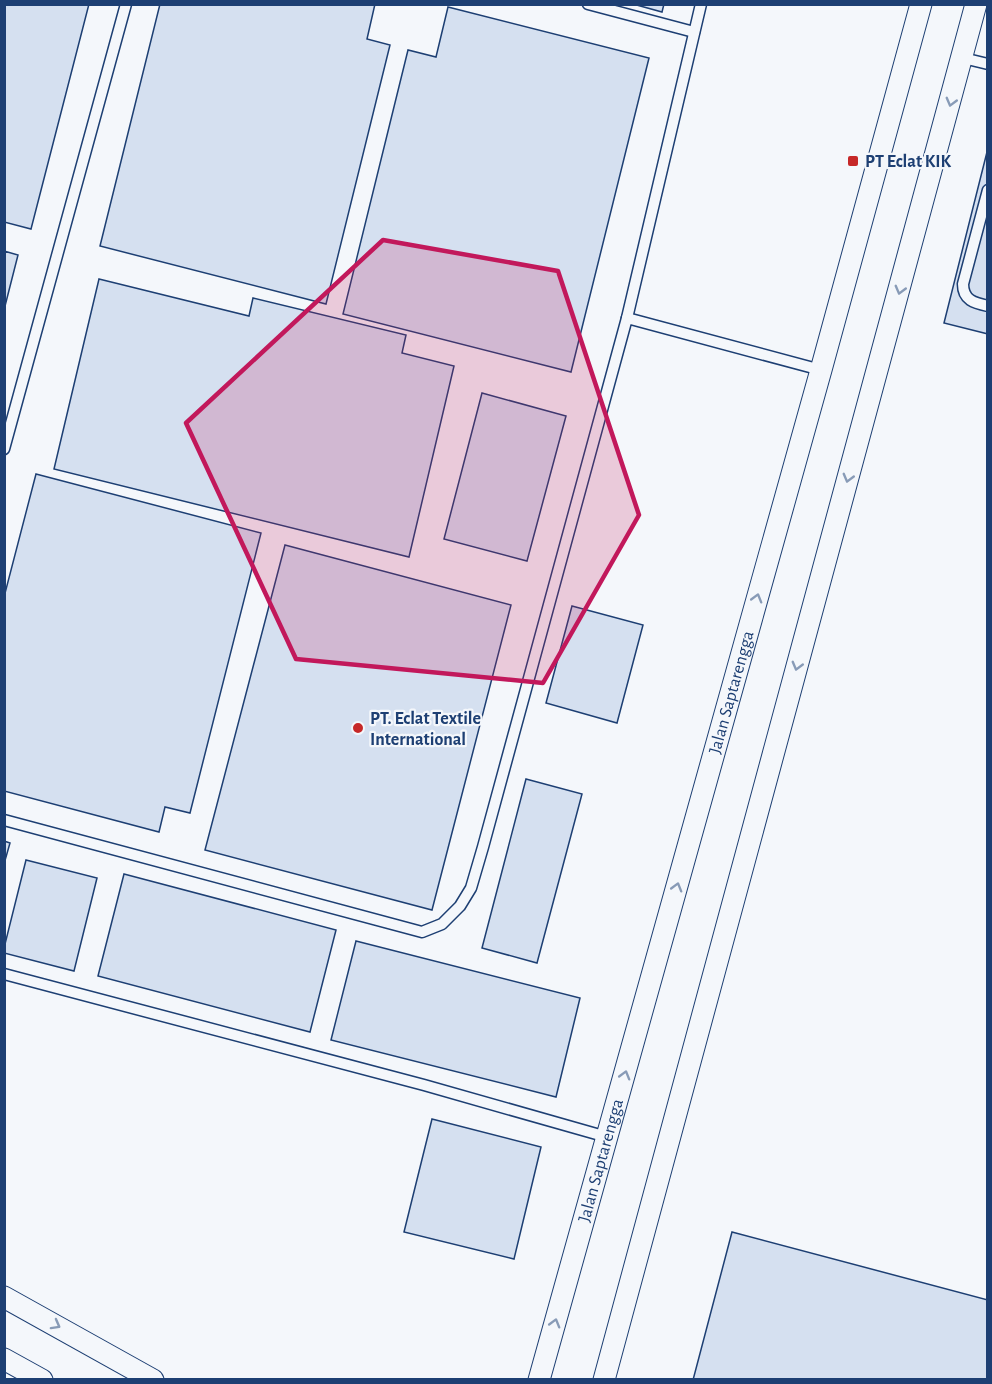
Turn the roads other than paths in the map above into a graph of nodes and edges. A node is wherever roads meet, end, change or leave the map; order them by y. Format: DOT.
graph roads {
  1 [pos="126,4"];
  2 [pos="588,4"];
  3 [pos="701,4"];
  4 [pos="921,4"];
  5 [pos="976,4"];
  6 [pos="694,32"];
  7 [pos="963,58"];
  8 [pos="987,64"];
  9 [pos="987,190"];
  10 [pos="987,306"];
  11 [pos="627,318"];
  12 [pos="821,370"];
  13 [pos="4,449"];
  14 [pos="4,820"];
  15 [pos="4,974"];
  16 [pos="608,1137"];
  17 [pos="4,1297"];
  18 [pos="4,1359"];
  19 [pos="42,1380"];
  20 [pos="153,1380"];
  21 [pos="539,1380"];
  22 [pos="604,1380"];
  1 -- 13 [label="lane"];
  2 -- 6 [label="lane"];
  3 -- 6 [label="lane"];
  4 -- 12 [label="street, Jalan Saptarengga"];
  5 -- 7 [label="street"];
  6 -- 11 [label="lane"];
  7 -- 8 [label="lane"];
  7 -- 22 [label="street, one-way"];
  9 -- 10 [label="lane"];
  11 -- 12 [label="lane"];
  11 -- 14 [label="lane"];
  16 -- 12 [label="street, Jalan Saptarengga, one-way"];
  15 -- 16 [label="lane"];
  21 -- 16 [label="street, Jalan Saptarengga, one-way"];
  17 -- 20 [label="street, one-way"];
  18 -- 19 [label="street"];
}
